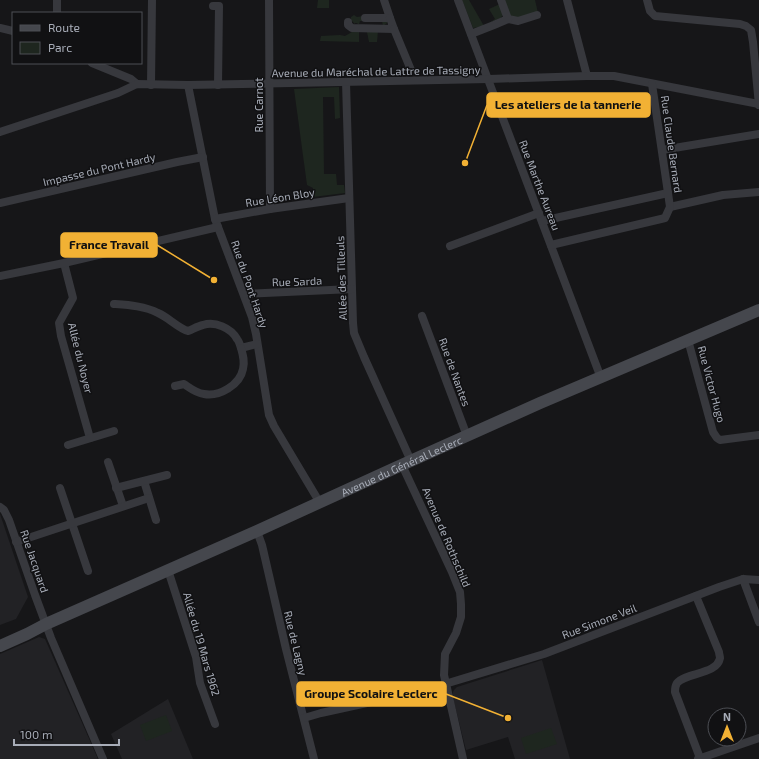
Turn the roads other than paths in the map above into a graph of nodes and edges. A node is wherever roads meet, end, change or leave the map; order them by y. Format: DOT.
graph roads {
  1 [pos="57,0"];
  2 [pos="152,0"];
  3 [pos="269,0"];
  4 [pos="384,0"];
  5 [pos="458,0"];
  6 [pos="501,0"];
  7 [pos="567,0"];
  8 [pos="647,0"];
  9 [pos="213,6"];
  10 [pos="57,12"];
  11 [pos="537,16"];
  12 [pos="365,18"];
  13 [pos="390,18"];
  14 [pos="508,19"];
  15 [pos="348,22"];
  16 [pos="0,28"];
  17 [pos="394,29"];
  18 [pos="12,32"];
  19 [pos="471,34"];
  20 [pos="94,64"];
  21 [pos="411,70"];
  22 [pos="587,76"];
  23 [pos="489,80"];
  24 [pos="346,82"];
  25 [pos="137,84"];
  26 [pos="269,84"];
  27 [pos="652,84"];
  28 [pos="151,85"];
  29 [pos="218,85"];
  30 [pos="188,86"];
  31 [pos="759,104"];
  32 [pos="0,132"];
  33 [pos="759,134"];
  34 [pos="662,150"];
  35 [pos="203,157"];
  36 [pos="759,192"];
  37 [pos="668,193"];
  38 [pos="349,198"];
  39 [pos="0,203"];
  40 [pos="670,207"];
  41 [pos="270,209"];
  42 [pos="539,213"];
  43 [pos="542,221"];
  44 [pos="216,223"];
  45 [pos="551,245"];
  46 [pos="450,246"];
  47 [pos="64,263"];
  48 [pos="0,276"];
  49 [pos="352,290"];
  50 [pos="244,294"];
  51 [pos="114,304"];
  52 [pos="759,310"];
  53 [pos="422,316"];
  54 [pos="688,340"];
  55 [pos="258,344"];
  56 [pos="241,348"];
  57 [pos="601,378"];
  58 [pos="175,386"];
  59 [pos="114,431"];
  60 [pos="759,435"];
  61 [pos="467,436"];
  62 [pos="90,438"];
  63 [pos="68,445"];
  64 [pos="108,462"];
  65 [pos="406,463"];
  66 [pos="167,475"];
  67 [pos="144,480"];
  68 [pos="60,488"];
  69 [pos="116,488"];
  70 [pos="149,498"];
  71 [pos="320,503"];
  72 [pos="123,506"];
  73 [pos="0,507"];
  74 [pos="156,520"];
  75 [pos="72,523"];
  76 [pos="257,531"];
  77 [pos="16,542"];
  78 [pos="168,570"];
  79 [pos="88,571"];
  80 [pos="743,579"];
  81 [pos="759,580"];
  82 [pos="696,596"];
  83 [pos="759,622"];
  84 [pos="46,624"];
  85 [pos="0,641"];
  86 [pos="0,646"];
  87 [pos="446,684"];
  88 [pos="304,718"];
  89 [pos="215,724"];
  90 [pos="759,738"];
  91 [pos="103,759"];
  92 [pos="314,759"];
  93 [pos="463,759"];
  94 [pos="699,759"];
  1 -- 10 [label="street"];
  2 -- 28 [label="street"];
  3 -- 26 [label="street, Rue Carnot"];
  4 -- 13 [label="street"];
  5 -- 19 [label="street, Rue Marthe Aureau"];
  6 -- 14 [label="street"];
  7 -- 22 [label="street"];
  8 -- 31 [label="street"];
  9 -- 29 [label="street"];
  11 -- 14 [label="street"];
  12 -- 13 [label="street"];
  13 -- 17 [label="street"];
  14 -- 19 [label="street"];
  15 -- 17 [label="street"];
  16 -- 18 [label="street"];
  17 -- 21 [label="street"];
  19 -- 23 [label="street, Rue Marthe Aureau"];
  20 -- 25 [label="street"];
  22 -- 23 [label="street, Avenue du Maréchal de Lattre de Tassigny"];
  22 -- 27 [label="street, Avenue du Maréchal de Lattre de Tassigny"];
  23 -- 24 [label="street, Avenue du Maréchal de Lattre de Tassigny"];
  23 -- 42 [label="street, Rue Marthe Aureau"];
  24 -- 26 [label="street, Avenue du Maréchal de Lattre de Tassigny"];
  24 -- 38 [label="street, Allée des Tilleuls"];
  25 -- 28 [label="street, Avenue du Maréchal de Lattre de Tassigny"];
  25 -- 32 [label="street, Avenue du Maréchal de Lattre de Tassigny"];
  26 -- 29 [label="street, Avenue du Maréchal de Lattre de Tassigny"];
  26 -- 41 [label="street, Rue Carnot"];
  27 -- 31 [label="street, Avenue du Maréchal de Lattre de Tassigny"];
  27 -- 34 [label="street, Rue Claude Bernard"];
  28 -- 30 [label="street, Avenue du Maréchal de Lattre de Tassigny"];
  29 -- 30 [label="street, Avenue du Maréchal de Lattre de Tassigny"];
  30 -- 35 [label="street, Rue du Pont Hardy"];
  33 -- 34 [label="street"];
  34 -- 37 [label="street, Rue Claude Bernard"];
  35 -- 39 [label="street, Impasse du Pont Hardy"];
  35 -- 44 [label="street, Rue du Pont Hardy"];
  36 -- 40 [label="street"];
  37 -- 40 [label="street, Rue Claude Bernard"];
  37 -- 43 [label="street"];
  38 -- 41 [label="street, Rue Léon Bloy"];
  38 -- 49 [label="street, Allée des Tilleuls"];
  40 -- 45 [label="street"];
  41 -- 44 [label="street, Rue Léon Bloy"];
  42 -- 43 [label="street, Rue Marthe Aureau"];
  42 -- 46 [label="street"];
  43 -- 45 [label="street, Rue Marthe Aureau"];
  44 -- 47 [label="street, Rue Léon Bloy"];
  44 -- 50 [label="street, Rue du Pont Hardy"];
  45 -- 57 [label="street, Rue Marthe Aureau"];
  47 -- 48 [label="street, Rue Léon Bloy"];
  47 -- 62 [label="street, Allée du Noyer"];
  49 -- 50 [label="street, Rue Sarda"];
  49 -- 65 [label="street, Allée des Tilleuls"];
  50 -- 55 [label="street, Rue du Pont Hardy"];
  51 -- 56 [label="street"];
  52 -- 54 [label="main road, Avenue du Général Leclerc"];
  53 -- 61 [label="street, Rue de Nantes"];
  54 -- 57 [label="main road, Avenue du Général Leclerc"];
  54 -- 60 [label="street, Rue Victor Hugo"];
  55 -- 56 [label="street"];
  55 -- 71 [label="street, Rue du Pont Hardy"];
  56 -- 58 [label="street"];
  57 -- 61 [label="main road, Avenue du Général Leclerc"];
  59 -- 62 [label="street"];
  61 -- 65 [label="main road, Avenue du Général Leclerc"];
  62 -- 63 [label="street"];
  64 -- 69 [label="street"];
  65 -- 71 [label="main road, Avenue du Général Leclerc"];
  65 -- 87 [label="street, Avenue de Rothschild"];
  66 -- 67 [label="street"];
  67 -- 69 [label="street"];
  67 -- 70 [label="street"];
  68 -- 75 [label="street"];
  69 -- 72 [label="street"];
  70 -- 72 [label="street"];
  70 -- 74 [label="street"];
  71 -- 76 [label="main road, Avenue du Général Leclerc"];
  72 -- 75 [label="street"];
  73 -- 77 [label="street, Rue Jacquard"];
  75 -- 77 [label="street"];
  75 -- 79 [label="street"];
  76 -- 78 [label="main road, Avenue du Général Leclerc"];
  76 -- 88 [label="street, Rue de Lagny"];
  77 -- 84 [label="street, Rue Jacquard"];
  78 -- 84 [label="main road, Avenue du Général Leclerc"];
  78 -- 89 [label="street, Allée du 19 Mars 1962"];
  80 -- 81 [label="street, Rue Simone Veil"];
  80 -- 82 [label="street, Rue Simone Veil"];
  80 -- 83 [label="street"];
  82 -- 87 [label="street, Rue Simone Veil"];
  82 -- 94 [label="street"];
  84 -- 85 [label="main road, Avenue du Général Leclerc"];
  84 -- 86 [label="main road, Avenue du Général Leclerc"];
  84 -- 91 [label="street, Rue Jacquard"];
  87 -- 88 [label="street, Rue Simone Veil"];
  87 -- 93 [label="street, Avenue de Rothschild"];
  88 -- 92 [label="street, Rue de Lagny"];
  90 -- 94 [label="street"];
}
